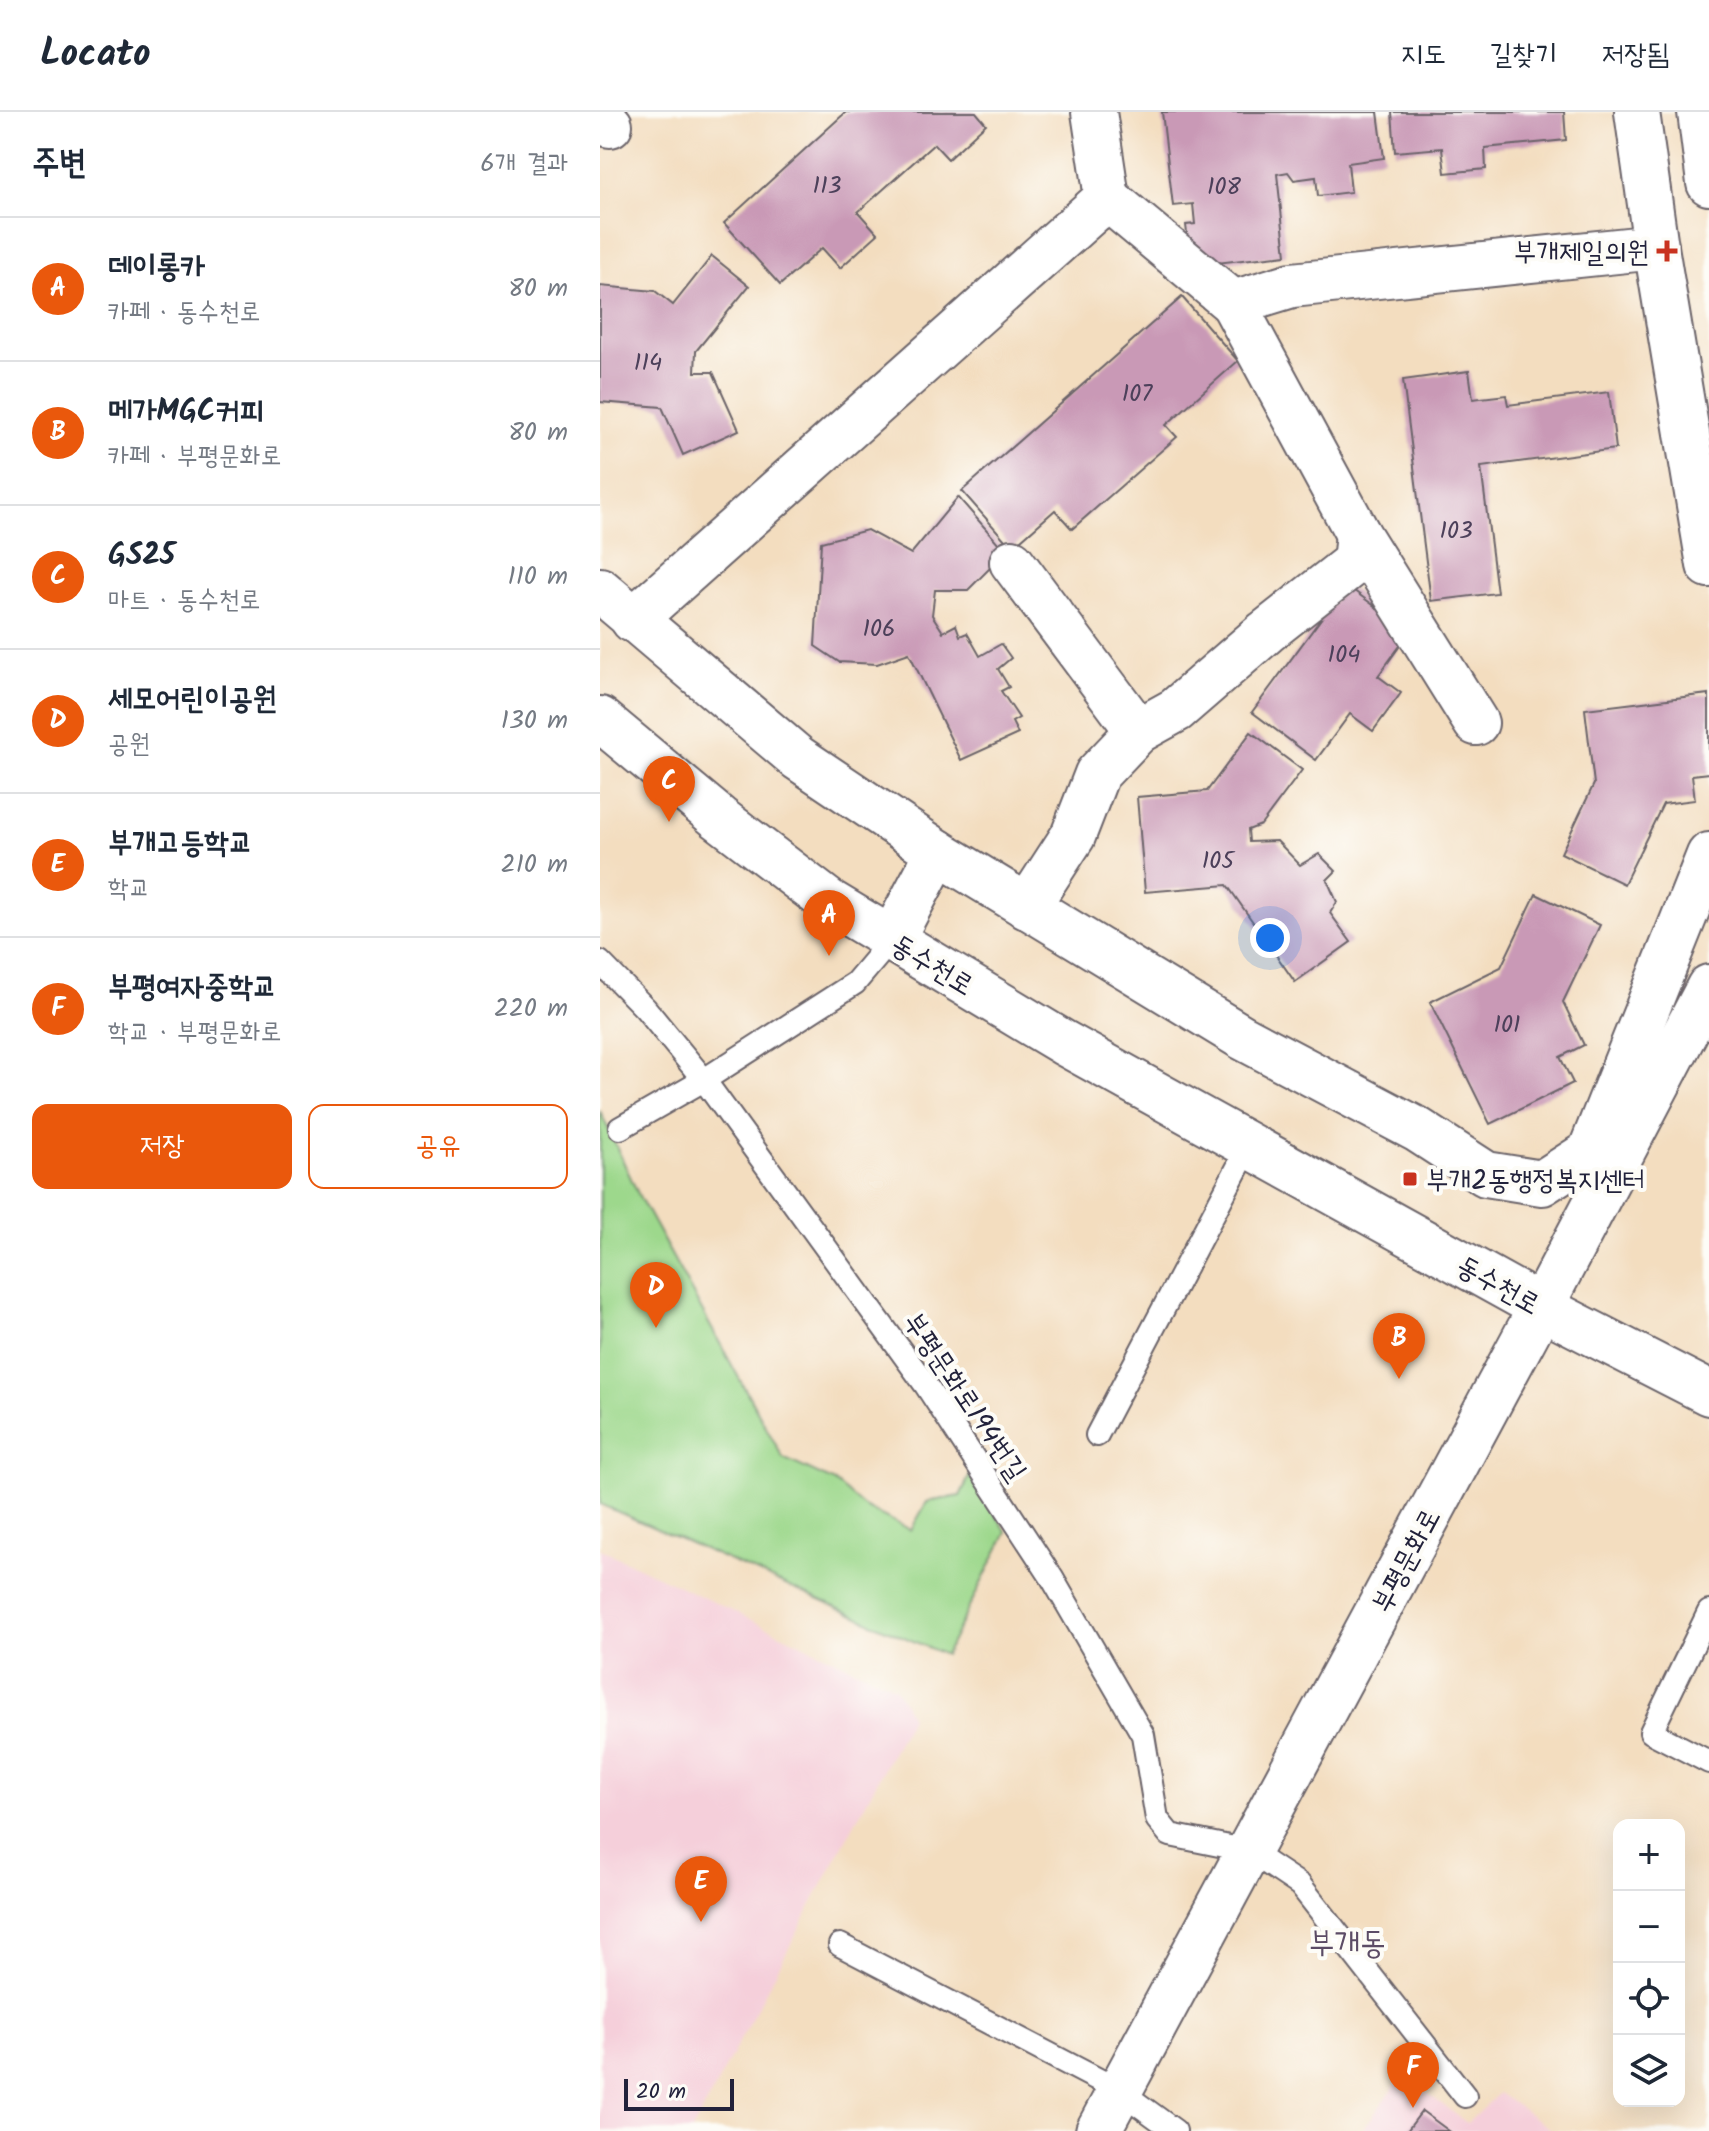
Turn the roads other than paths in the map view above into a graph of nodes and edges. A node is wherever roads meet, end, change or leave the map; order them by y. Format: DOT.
graph roads {
  1 [pos="1094,112"];
  2 [pos="1637,112"];
  3 [pos="1700,112"];
  4 [pos="1709,183"];
  5 [pos="1107,198"];
  6 [pos="1656,247"];
  7 [pos="1233,303"];
  8 [pos="1358,534"];
  9 [pos="1012,562"];
  10 [pos="1709,565"];
  11 [pos="600,590"];
  12 [pos="633,620"];
  13 [pos="1476,723"];
  14 [pos="1138,731"];
  15 [pos="603,733"];
  16 [pos="938,852"];
  17 [pos="1709,855"];
  18 [pos="1027,907"];
  19 [pos="892,939"];
  20 [pos="600,962"];
  21 [pos="1709,987"];
  22 [pos="704,1080"];
  23 [pos="620,1128"];
  24 [pos="1249,1146"];
  25 [pos="1541,1307"];
  26 [pos="1709,1393"];
  27 [pos="1097,1435"];
  28 [pos="1709,1612"];
  29 [pos="1709,1762"];
  30 [pos="1249,1851"];
  31 [pos="840,1945"];
  32 [pos="1120,2091"];
  33 [pos="1465,2096"];
  34 [pos="1098,2131"];
  35 [pos="1175,2131"];
  1 -- 5 [label="street"];
  2 -- 6 [label="street"];
  3 -- 4 [label="street"];
  5 -- 7 [label="street"];
  5 -- 12 [label="street"];
  6 -- 7 [label="street"];
  6 -- 10 [label="street"];
  7 -- 8 [label="street"];
  8 -- 13 [label="street"];
  8 -- 14 [label="street"];
  9 -- 14 [label="street"];
  11 -- 12 [label="street"];
  12 -- 16 [label="street"];
  14 -- 18 [label="street"];
  15 -- 19 [label="street, 동수천로"];
  16 -- 18 [label="street"];
  16 -- 19 [label="street"];
  17 -- 18 [label="street"];
  19 -- 22 [label="lane"];
  19 -- 24 [label="street, 동수천로"];
  20 -- 22 [label="lane, 부평문화로194번길"];
  21 -- 25 [label="street, 부평문화로"];
  22 -- 23 [label="lane"];
  22 -- 30 [label="lane, 부평문화로194번길"];
  24 -- 25 [label="street, 동수천로"];
  24 -- 27 [label="lane"];
  25 -- 26 [label="street, 동수천로"];
  25 -- 30 [label="street, 부평문화로"];
  28 -- 29 [label="lane"];
  30 -- 32 [label="street, 부평문화로"];
  30 -- 33 [label="lane"];
  31 -- 32 [label="lane"];
  32 -- 34 [label="street, 부평문화로"];
  32 -- 35 [label="lane"];
}
